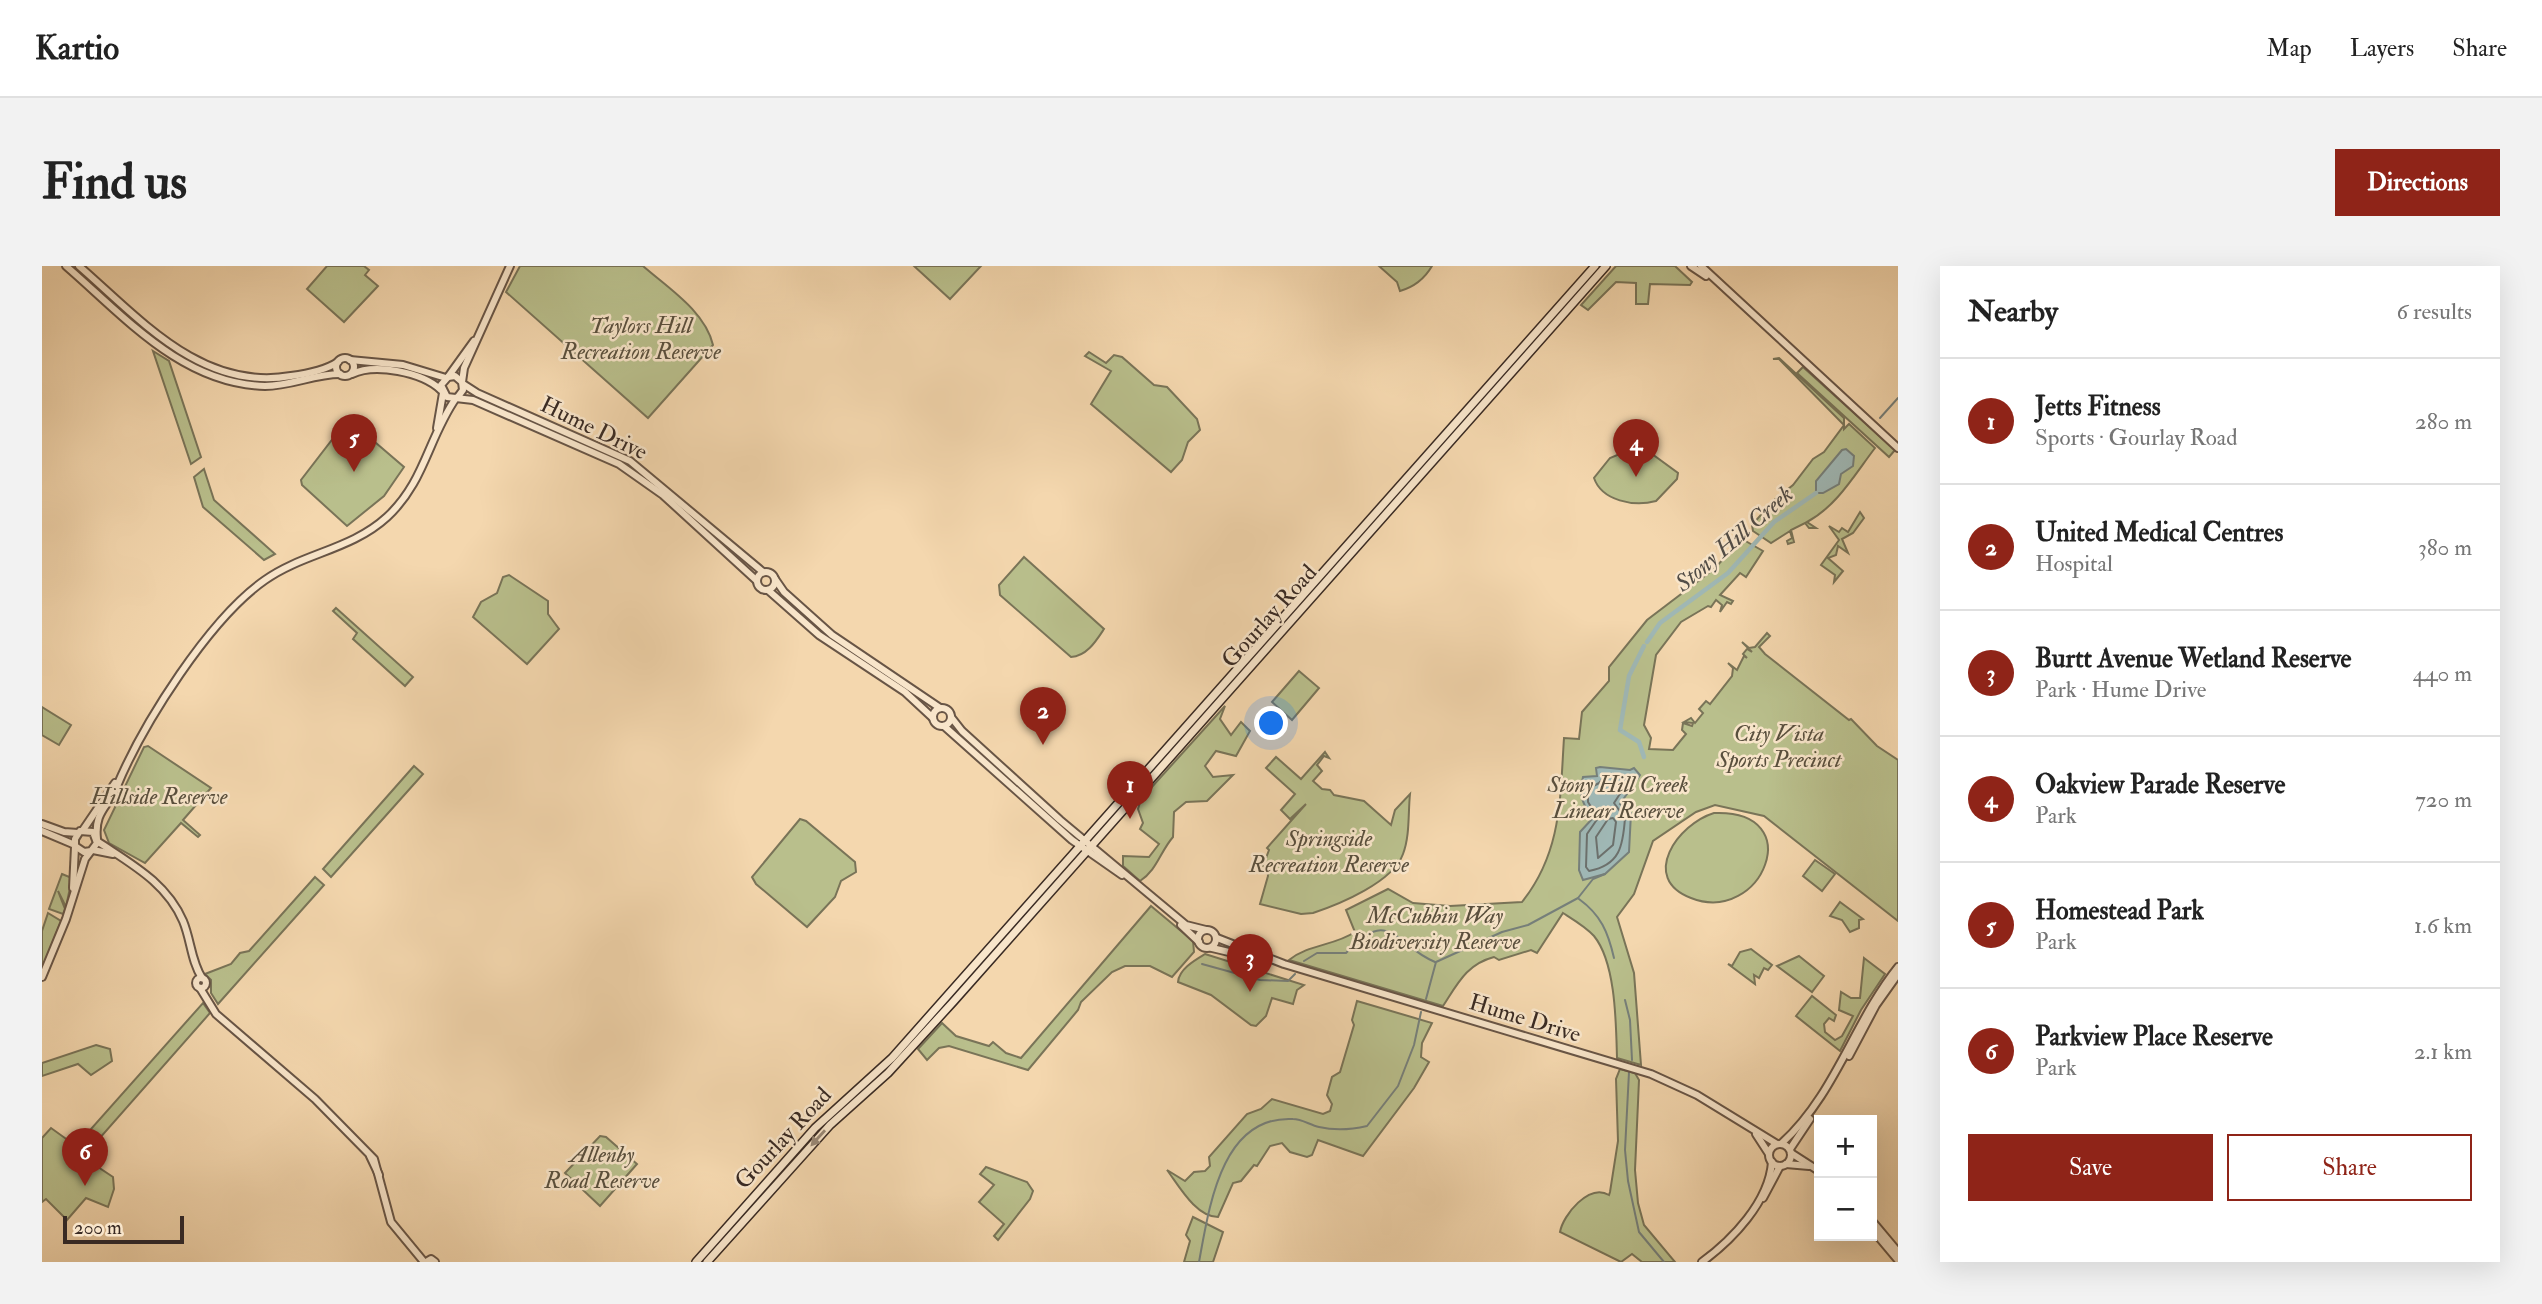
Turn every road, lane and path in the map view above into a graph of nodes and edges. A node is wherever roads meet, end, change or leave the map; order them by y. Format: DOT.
graph roads {
  1 [pos="66,266"];
  2 [pos="79,266"];
  3 [pos="510,266"];
  4 [pos="1595,266"];
  5 [pos="1606,266"];
  6 [pos="1691,266"];
  7 [pos="1701,266"];
  8 [pos="482,328"];
  9 [pos="1781,342"];
  10 [pos="351,360"];
  11 [pos="338,362"];
  12 [pos="340,374"];
  13 [pos="352,374"];
  14 [pos="447,377"];
  15 [pos="463,383"];
  16 [pos="442,392"];
  17 [pos="457,398"];
  18 [pos="433,444"];
  19 [pos="1898,448"];
  20 [pos="763,572"];
  21 [pos="775,579"];
  22 [pos="756,580"];
  23 [pos="768,590"];
  24 [pos="1273,635"];
  25 [pos="940,708"];
  26 [pos="951,717"];
  27 [pos="933,718"];
  28 [pos="944,726"];
  29 [pos="121,776"];
  30 [pos="42,824"];
  31 [pos="42,831"];
  32 [pos="80,831"];
  33 [pos="97,840"];
  34 [pos="75,845"];
  35 [pos="1085,846"];
  36 [pos="92,851"];
  37 [pos="119,855"];
  38 [pos="72,901"];
  39 [pos="1206,930"];
  40 [pos="1217,938"];
  41 [pos="1199,942"];
  42 [pos="1212,948"];
  43 [pos="1284,964"];
  44 [pos="1898,967"];
  45 [pos="1898,974"];
  46 [pos="42,977"];
  47 [pos="906,1050"];
  48 [pos="1746,1126"];
  49 [pos="1779,1144"];
  50 [pos="1790,1151"];
  51 [pos="1769,1154"];
  52 [pos="1772,1162"];
  53 [pos="1783,1165"];
  54 [pos="1811,1166"];
  55 [pos="1814,1168"];
  56 [pos="774,1174"];
  57 [pos="781,1180"];
  58 [pos="1877,1232"];
  59 [pos="1888,1246"];
  60 [pos="1898,1252"];
  61 [pos="1898,1260"];
  62 [pos="428,1261"];
  63 [pos="696,1262"];
  64 [pos="708,1262"];
  65 [pos="1702,1262"];
  66 [pos="1709,1262"];
  1 -- 12 [label="street"];
  2 -- 11 [label="street"];
  3 -- 8 [label="street"];
  4 -- 24 [label="main road, Gourlay Road"];
  5 -- 24 [label="main road, Gourlay Road"];
  6 -- 9 [label="street"];
  7 -- 9 [label="street"];
  8 -- 14 [label="street"];
  8 -- 15 [label="street"];
  9 -- 19 [label="street"];
  10 -- 11 [label="street"];
  10 -- 13 [label="street"];
  10 -- 14 [label="street"];
  11 -- 12 [label="street"];
  12 -- 13 [label="street"];
  13 -- 16 [label="street"];
  14 -- 15 [label="street"];
  14 -- 16 [label="street"];
  15 -- 17 [label="street"];
  15 -- 20 [label="street, Hume Drive"];
  16 -- 17 [label="street"];
  16 -- 18 [label="street"];
  17 -- 18 [label="street"];
  17 -- 22 [label="street, Hume Drive"];
  18 -- 29 [label="street"];
  20 -- 21 [label="street"];
  20 -- 22 [label="street"];
  21 -- 23 [label="street"];
  21 -- 25 [label="street"];
  22 -- 23 [label="street"];
  23 -- 27 [label="street"];
  24 -- 35 [label="main road, Gourlay Road"];
  25 -- 26 [label="street"];
  25 -- 27 [label="street"];
  26 -- 28 [label="street"];
  26 -- 35 [label="street"];
  27 -- 28 [label="street"];
  28 -- 35 [label="street"];
  29 -- 32 [label="street"];
  29 -- 33 [label="street"];
  30 -- 32 [label="street"];
  31 -- 34 [label="street"];
  32 -- 33 [label="street"];
  32 -- 34 [label="street"];
  33 -- 36 [label="street"];
  33 -- 37 [label="street"];
  34 -- 36 [label="street"];
  34 -- 38 [label="street"];
  35 -- 39 [label="street"];
  35 -- 41 [label="street"];
  35 -- 47 [label="main road, Gourlay Road"];
  36 -- 37 [label="street"];
  36 -- 38 [label="street"];
  37 -- 62 [label="street"];
  38 -- 46 [label="street"];
  39 -- 40 [label="street"];
  39 -- 41 [label="street"];
  40 -- 42 [label="street"];
  40 -- 43 [label="street, Hume Drive"];
  41 -- 42 [label="street"];
  42 -- 43 [label="street, Hume Drive"];
  43 -- 48 [label="street, Hume Drive"];
  44 -- 49 [label="street"];
  45 -- 50 [label="street"];
  47 -- 56 [label="main road, Gourlay Road"];
  47 -- 57 [label="main road, Gourlay Road, one-way"];
  48 -- 49 [label="street, Hume Drive"];
  48 -- 51 [label="street, Hume Drive"];
  49 -- 50 [label="street, Hume Drive"];
  49 -- 51 [label="street"];
  50 -- 53 [label="street"];
  50 -- 54 [label="street"];
  51 -- 52 [label="street, Hume Drive"];
  52 -- 53 [label="street"];
  52 -- 65 [label="street"];
  53 -- 54 [label="street"];
  53 -- 66 [label="street"];
  54 -- 55 [label="street"];
  56 -- 57 [label="main road"];
  56 -- 63 [label="main road, Gourlay Road"];
  57 -- 64 [label="main road, Gourlay Road"];
  58 -- 59 [label="street"];
  59 -- 60 [label="street"];
  59 -- 61 [label="street"];
}
